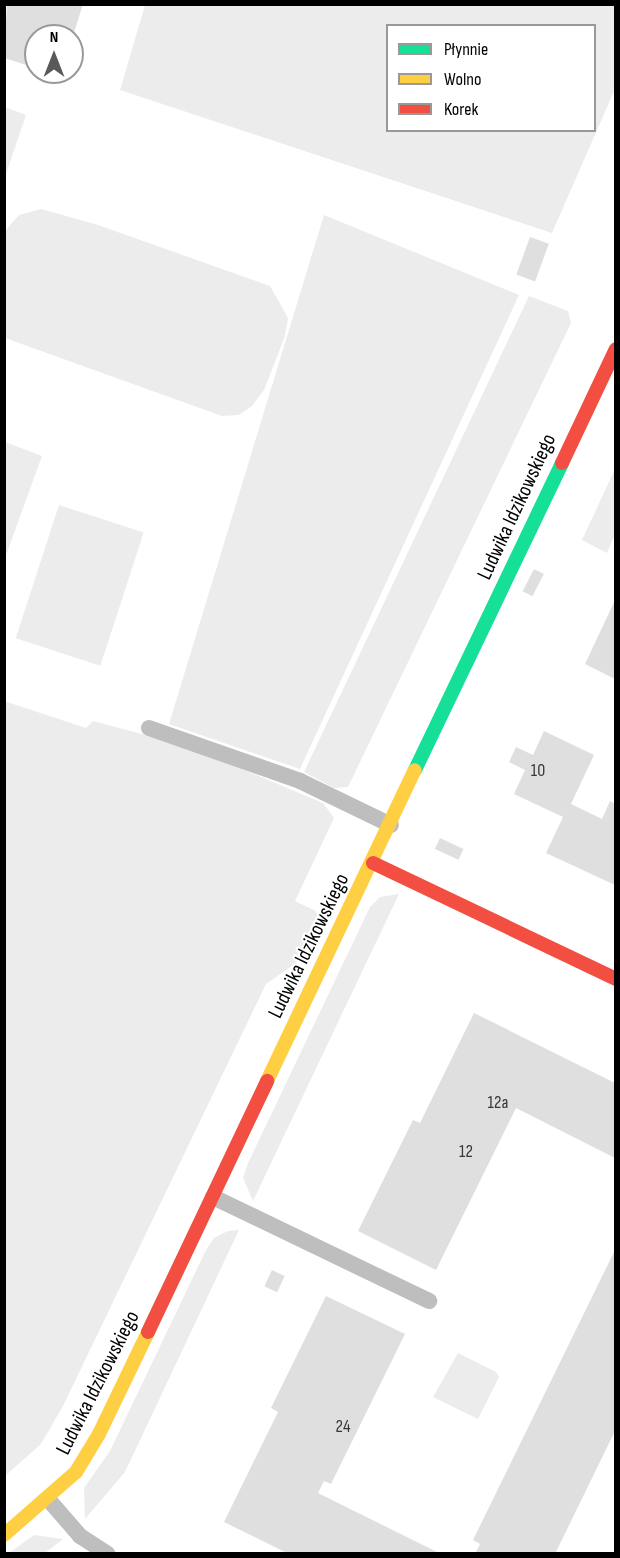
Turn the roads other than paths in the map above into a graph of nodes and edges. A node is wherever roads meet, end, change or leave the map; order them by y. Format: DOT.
graph roads {
  1 [pos="615,349"];
  2 [pos="148,728"];
  3 [pos="391,825"];
  4 [pos="373,863"];
  5 [pos="615,979"];
  6 [pos="213,1197"];
  7 [pos="429,1301"];
  8 [pos="48,1499"];
  9 [pos="4,1535"];
  10 [pos="108,1554"];
  1 -- 3 [label="street, Ludwika Idzikowskiego"];
  2 -- 3 [label="lane"];
  3 -- 4 [label="street, Ludwika Idzikowskiego"];
  4 -- 5 [label="street"];
  4 -- 6 [label="street, Ludwika Idzikowskiego"];
  6 -- 7 [label="lane"];
  6 -- 8 [label="street, Ludwika Idzikowskiego"];
  8 -- 9 [label="street, Ludwika Idzikowskiego"];
  8 -- 10 [label="lane"];
}
